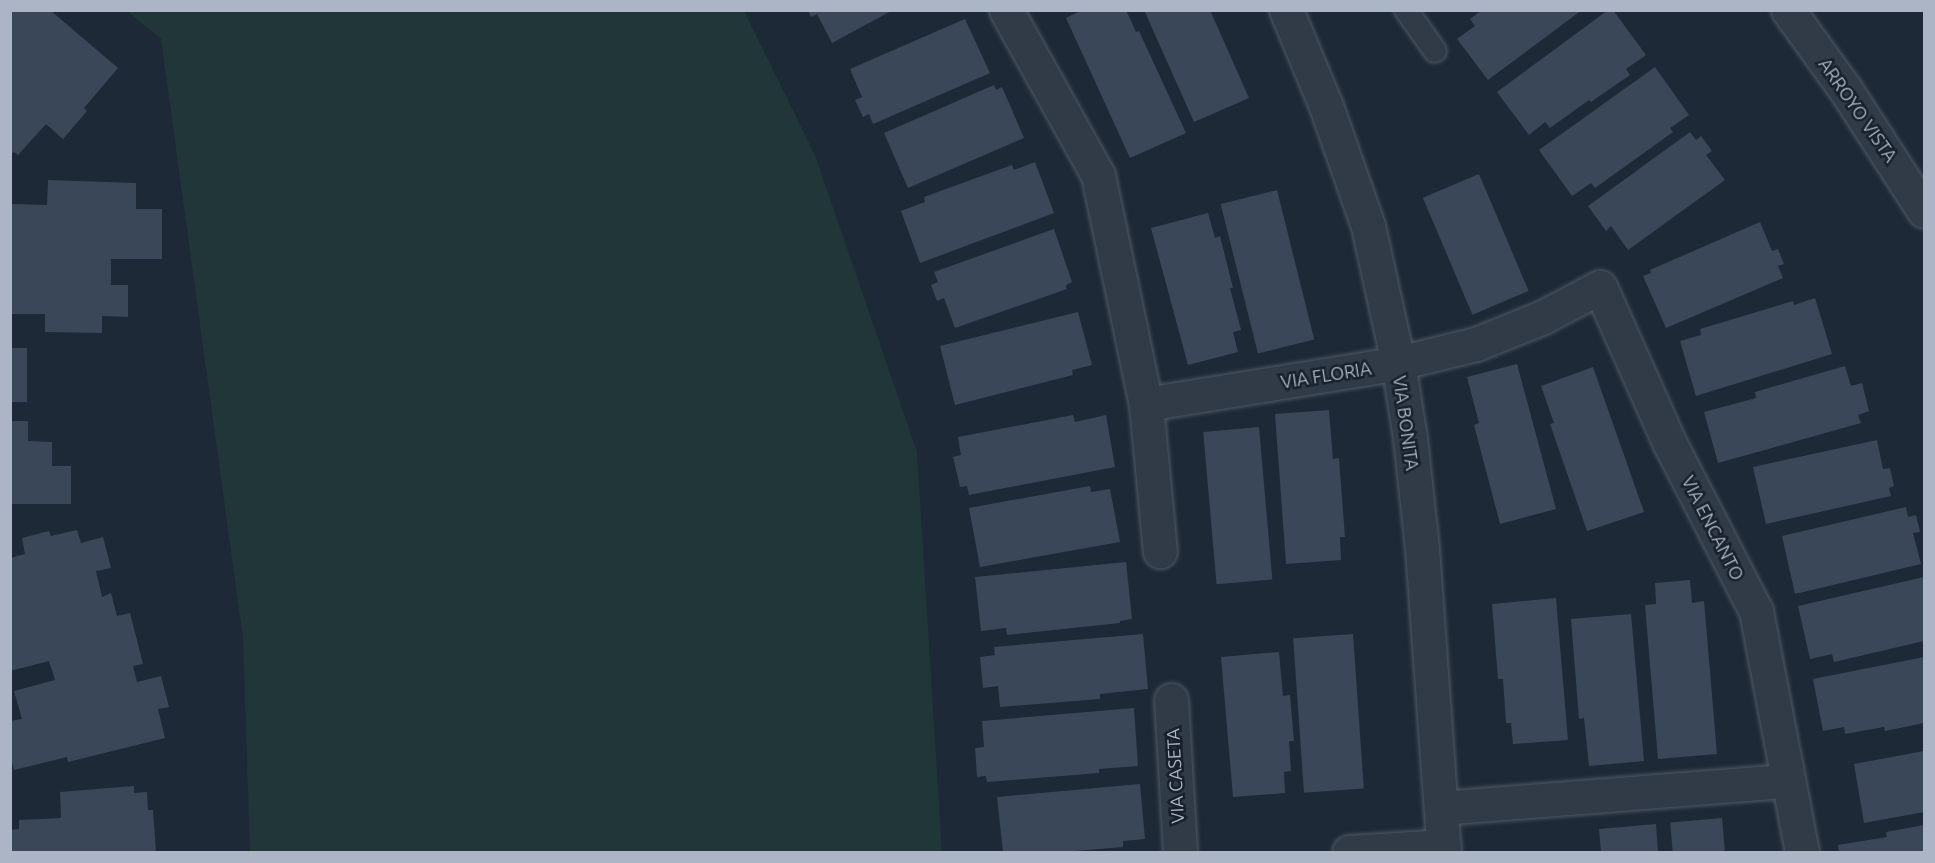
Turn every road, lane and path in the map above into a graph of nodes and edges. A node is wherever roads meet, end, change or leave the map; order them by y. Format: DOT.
graph roads {
  1 [pos="1006,10"];
  2 [pos="1286,10"];
  3 [pos="1406,10"];
  4 [pos="1788,10"];
  5 [pos="1435,51"];
  6 [pos="1924,211"];
  7 [pos="1600,287"];
  8 [pos="1398,363"];
  9 [pos="1146,404"];
  10 [pos="1160,551"];
  11 [pos="1171,700"];
  12 [pos="1787,781"];
  13 [pos="1440,808"];
  14 [pos="1444,849"];
  15 [pos="1180,852"];
  16 [pos="1349,852"];
  17 [pos="1802,852"];
  1 -- 9 [label="street"];
  2 -- 8 [label="street, VIA BONITA"];
  3 -- 5 [label="lane"];
  4 -- 6 [label="street, ARROYO VISTA"];
  7 -- 8 [label="street, VIA FLORIA"];
  7 -- 12 [label="street, VIA ENCANTO"];
  8 -- 9 [label="street, VIA FLORIA"];
  8 -- 13 [label="street, VIA BONITA"];
  9 -- 10 [label="street"];
  11 -- 15 [label="street, VIA CASETA"];
  12 -- 13 [label="street"];
  12 -- 17 [label="street, VIA ENCANTO"];
  13 -- 14 [label="street, VIA BONITA"];
  14 -- 16 [label="street"];
}
